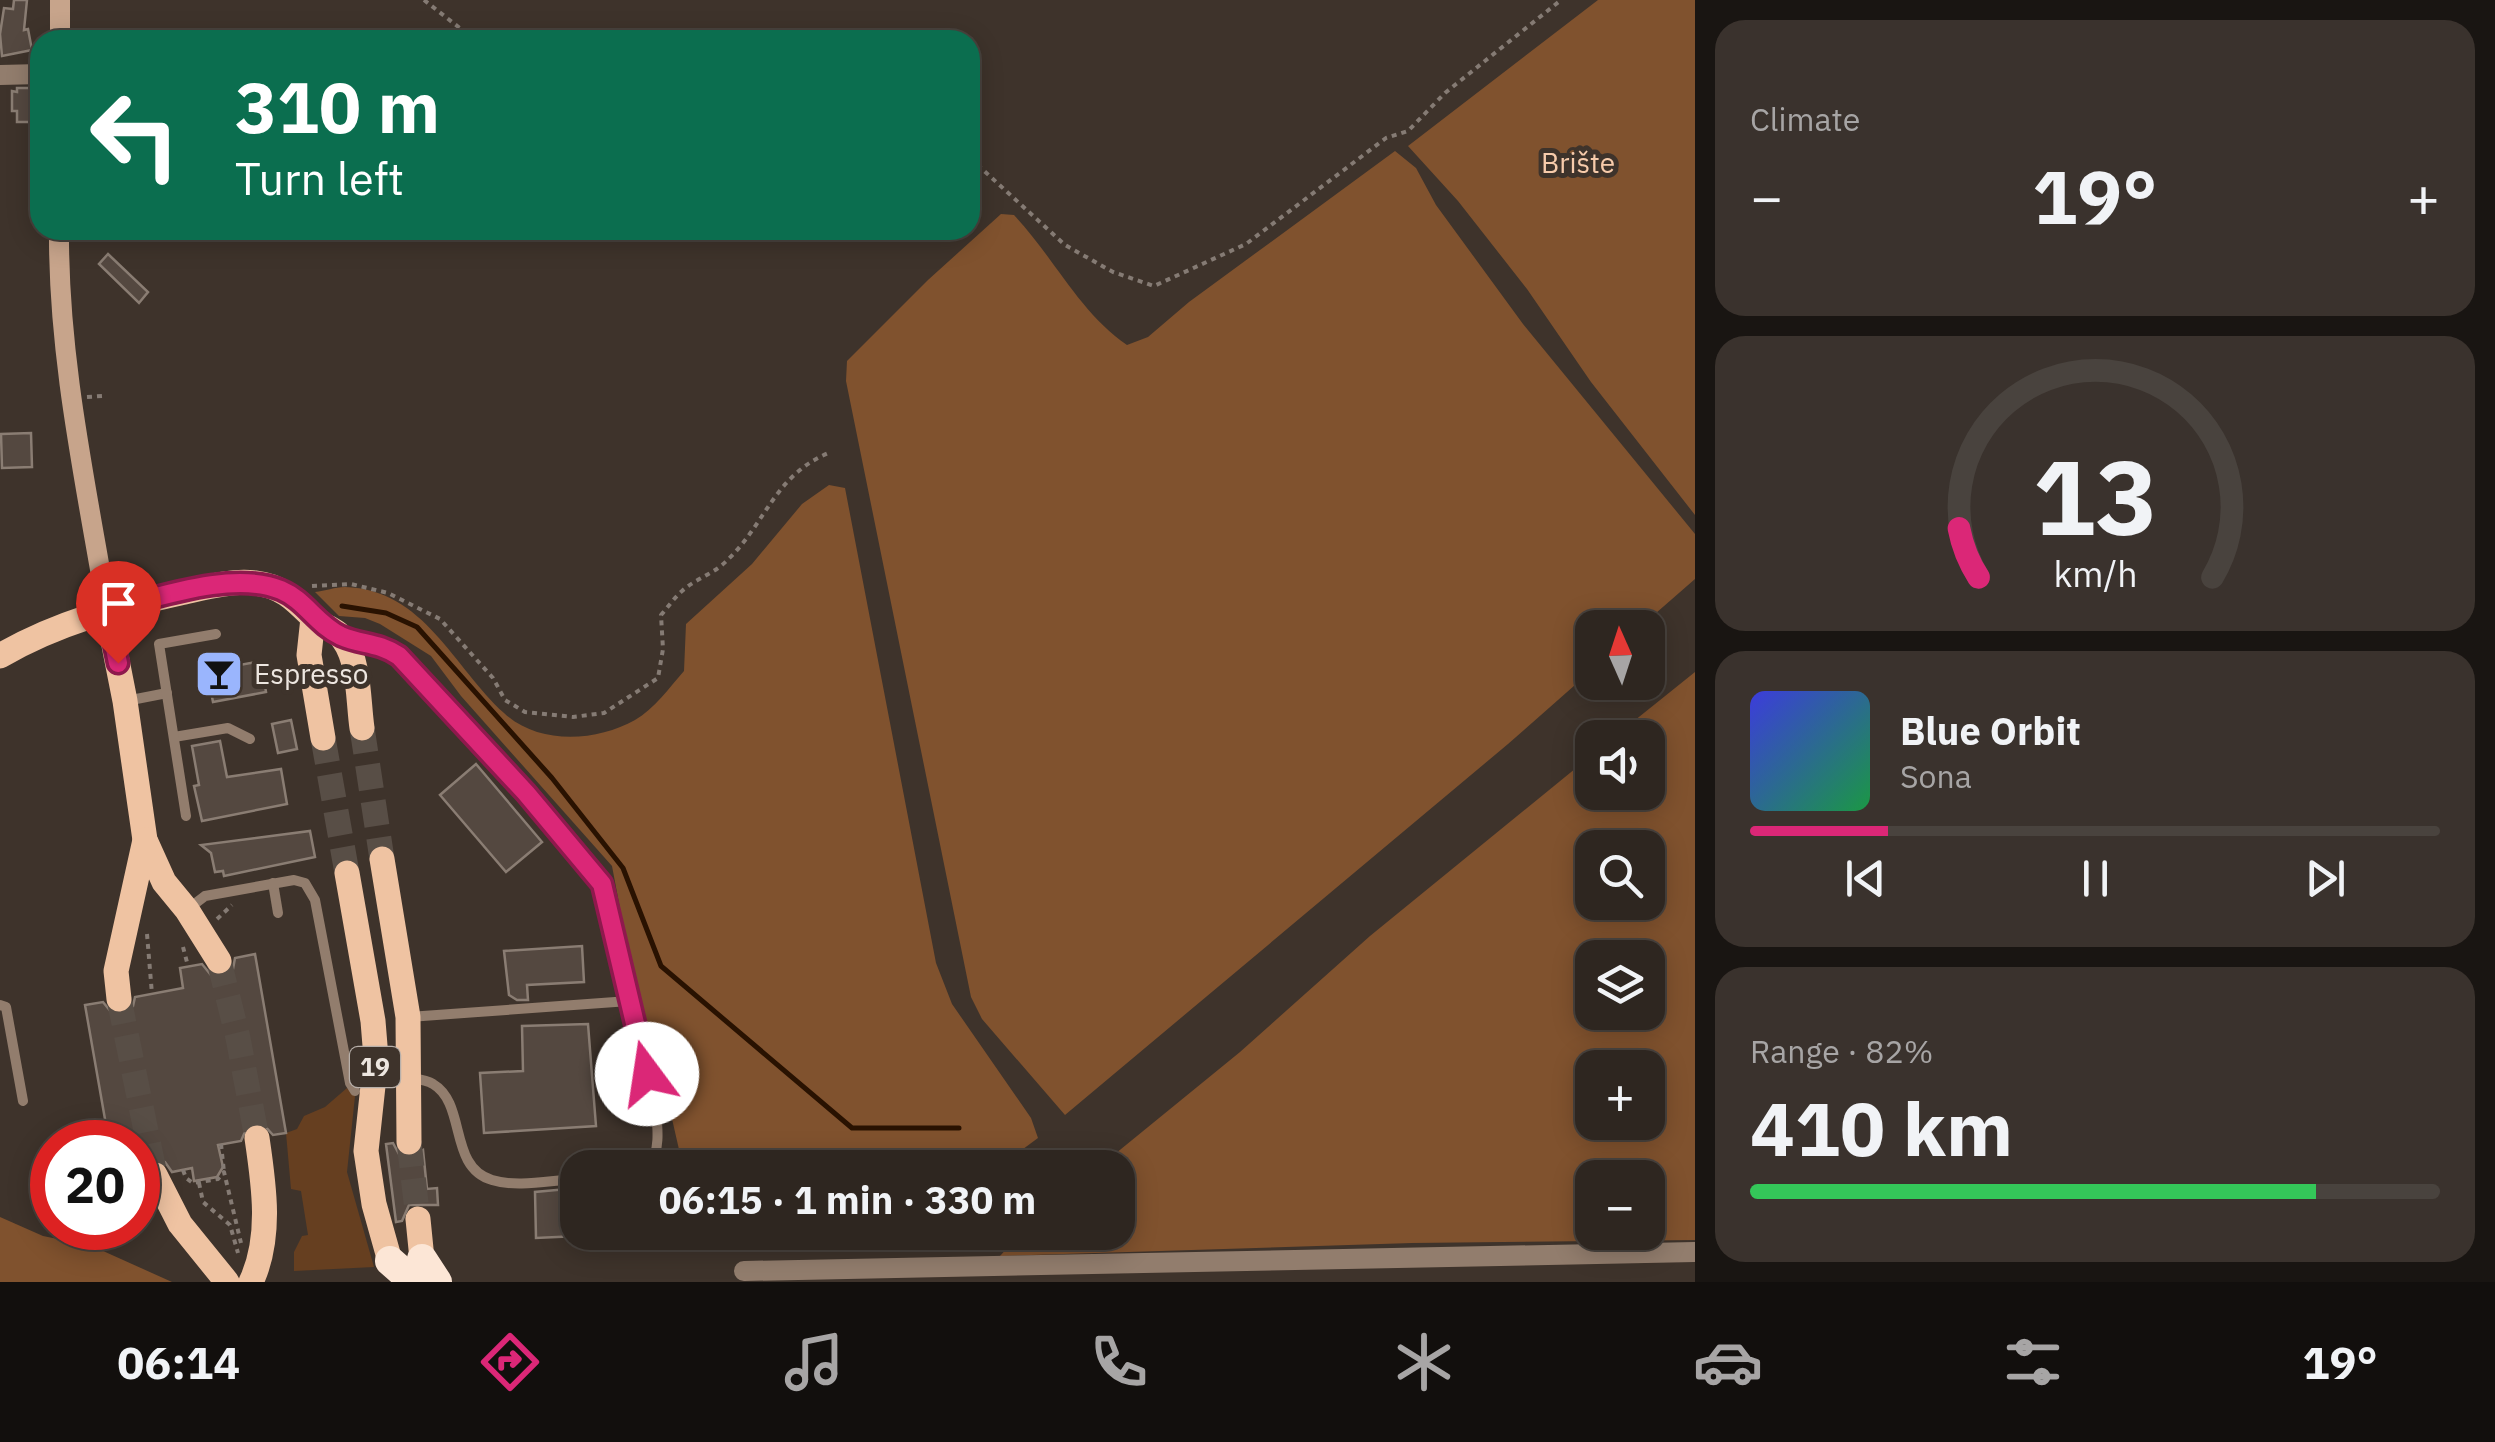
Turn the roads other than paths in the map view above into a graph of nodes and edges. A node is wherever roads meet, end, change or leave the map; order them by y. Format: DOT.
graph roads {
  1 [pos="60,0"];
  2 [pos="60,30"];
  3 [pos="30,74"];
  4 [pos="0,75"];
  5 [pos="59,240"];
  6 [pos="299,603"];
  7 [pos="107,610"];
  8 [pos="216,634"];
  9 [pos="343,637"];
  10 [pos="0,656"];
  11 [pos="167,692"];
  12 [pos="125,701"];
  13 [pos="362,728"];
  14 [pos="174,737"];
  15 [pos="323,738"];
  16 [pos="250,739"];
  17 [pos="186,816"];
  18 [pos="145,840"];
  19 [pos="382,860"];
  20 [pos="347,873"];
  21 [pos="273,883"];
  22 [pos="278,913"];
  23 [pos="182,921"];
  24 [pos="218,961"];
  25 [pos="119,999"];
  26 [pos="629,1001"];
  27 [pos="0,1005"];
  28 [pos="408,1017"];
  29 [pos="410,1077"];
  30 [pos="355,1091"];
  31 [pos="24,1102"];
  32 [pos="257,1138"];
  33 [pos="409,1142"];
  34 [pos="656,1150"];
  35 [pos="560,1180"];
  36 [pos="160,1185"];
  37 [pos="418,1219"];
  38 [pos="1695,1252"];
  39 [pos="390,1261"];
  40 [pos="744,1271"];
  41 [pos="241,1273"];
  42 [pos="424,1274"];
  1 -- 2 [label="street"];
  3 -- 4 [label="street"];
  5 -- 7 [label="street"];
  6 -- 7 [label="main road"];
  6 -- 9 [label="main road"];
  6 -- 15 [label="main road"];
  7 -- 10 [label="main road"];
  7 -- 12 [label="main road"];
  8 -- 11 [label="lane"];
  9 -- 13 [label="main road"];
  9 -- 26 [label="lane"];
  11 -- 12 [label="lane"];
  11 -- 14 [label="lane"];
  12 -- 18 [label="main road"];
  14 -- 16 [label="lane"];
  14 -- 17 [label="lane"];
  18 -- 23 [label="main road"];
  18 -- 25 [label="main road"];
  19 -- 28 [label="main road, 19"];
  20 -- 39 [label="main road, 19"];
  21 -- 22 [label="lane"];
  21 -- 23 [label="lane"];
  21 -- 30 [label="lane"];
  23 -- 24 [label="main road"];
  26 -- 28 [label="lane"];
  26 -- 34 [label="lane"];
  27 -- 31 [label="lane"];
  28 -- 29 [label="main road, 19"];
  29 -- 33 [label="main road, 19"];
  29 -- 35 [label="lane"];
  32 -- 41 [label="main road"];
  36 -- 41 [label="main road"];
  37 -- 42 [label="main road"];
  38 -- 40 [label="street"];
  39 -- 42 [label="highway"];
}
